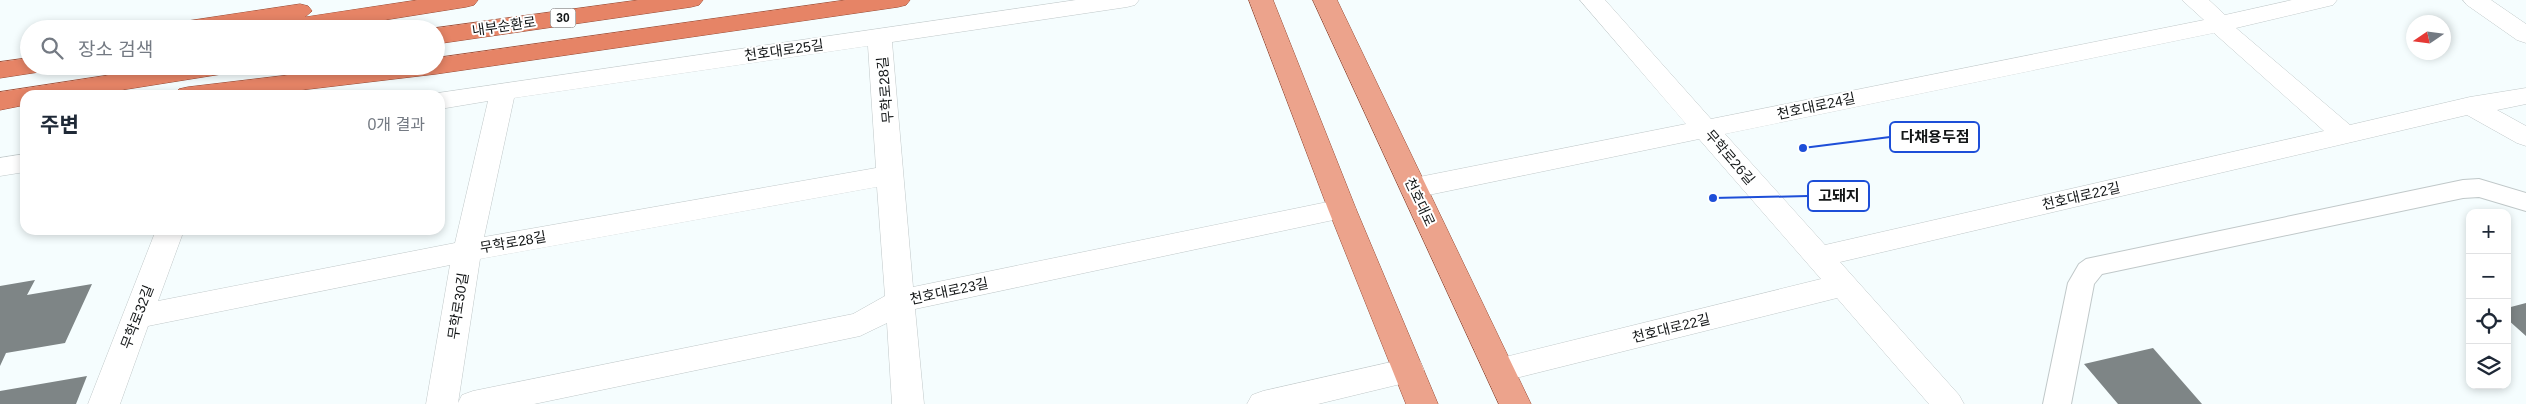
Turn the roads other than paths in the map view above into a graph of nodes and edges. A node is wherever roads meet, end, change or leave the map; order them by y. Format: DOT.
graph roads {
  1 [pos="368,0"];
  2 [pos="466,0"];
  3 [pos="691,0"];
  4 [pos="898,0"];
  5 [pos="1127,0"];
  6 [pos="1261,0"];
  7 [pos="1325,0"];
  8 [pos="1592,0"];
  9 [pos="2194,0"];
  10 [pos="2325,0"];
  11 [pos="2475,0"];
  12 [pos="243,20"];
  13 [pos="336,20"];
  14 [pos="2219,24"];
  15 [pos="445,35"];
  16 [pos="2526,35"];
  17 [pos="879,36"];
  18 [pos="20,56"];
  19 [pos="0,59"];
  20 [pos="445,65"];
  21 [pos="20,67"];
  22 [pos="0,70"];
  23 [pos="165,75"];
  24 [pos="359,75"];
  25 [pos="69,90"];
  26 [pos="231,90"];
  27 [pos="503,91"];
  28 [pos="2526,96"];
  29 [pos="20,98"];
  30 [pos="445,99"];
  31 [pos="0,101"];
  32 [pos="2470,106"];
  33 [pos="20,115"];
  34 [pos="0,117"];
  35 [pos="1706,129"];
  36 [pos="2345,135"];
  37 [pos="2526,137"];
  38 [pos="20,165"];
  39 [pos="0,167"];
  40 [pos="891,175"];
  41 [pos="1414,188"];
  42 [pos="2526,202"];
  43 [pos="1342,209"];
  44 [pos="168,235"];
  45 [pos="467,251"];
  46 [pos="1818,257"];
  47 [pos="1843,285"];
  48 [pos="901,301"];
  49 [pos="137,317"];
  50 [pos="1409,370"];
  51 [pos="1500,370"];
  52 [pos="104,404"];
  53 [pos="442,404"];
  54 [pos="473,404"];
  55 [pos="908,404"];
  56 [pos="1263,404"];
  57 [pos="1422,404"];
  58 [pos="1516,404"];
  59 [pos="1948,404"];
  60 [pos="2057,404"];
  1 -- 12 [label="highway"];
  2 -- 13 [label="highway"];
  3 -- 15 [label="highway, 내부순환로 / 30"];
  4 -- 20 [label="highway"];
  5 -- 17 [label="street, 천호대로25길"];
  6 -- 43 [label="main road"];
  7 -- 41 [label="main road, 천호대로"];
  8 -- 35 [label="street, 무학로26길"];
  9 -- 14 [label="street"];
  10 -- 14 [label="street, 천호대로24길"];
  11 -- 16 [label="street"];
  14 -- 35 [label="street, 천호대로24길"];
  14 -- 36 [label="street"];
  17 -- 27 [label="street, 천호대로25길"];
  17 -- 40 [label="street, 무학로28길"];
  18 -- 19 [label="highway"];
  21 -- 22 [label="highway"];
  23 -- 25 [label="highway"];
  24 -- 26 [label="highway"];
  27 -- 30 [label="street, 천호대로25길"];
  27 -- 45 [label="street, 무학로30길"];
  28 -- 32 [label="street, 천호대로22길"];
  29 -- 31 [label="highway"];
  32 -- 36 [label="street, 천호대로22길"];
  32 -- 37 [label="street"];
  33 -- 34 [label="highway"];
  35 -- 41 [label="street, 천호대로24길"];
  35 -- 46 [label="street, 무학로26길"];
  36 -- 46 [label="street, 천호대로22길"];
  38 -- 39 [label="street"];
  40 -- 45 [label="street, 무학로28길"];
  40 -- 48 [label="street, 무학로28길"];
  41 -- 51 [label="main road, 천호대로"];
  42 -- 60 [label="lane"];
  43 -- 48 [label="street, 천호대로23길"];
  43 -- 50 [label="main road"];
  44 -- 49 [label="street, 무학로32길"];
  45 -- 49 [label="street, 무학로28길"];
  45 -- 53 [label="street, 무학로30길"];
  46 -- 47 [label="street, 무학로26길"];
  47 -- 51 [label="street, 천호대로22길"];
  47 -- 59 [label="street, 무학로26길"];
  48 -- 54 [label="street, 천호대로23길"];
  48 -- 55 [label="street, 무학로28길"];
  49 -- 52 [label="street, 무학로32길"];
  50 -- 56 [label="street"];
  50 -- 57 [label="main road"];
  51 -- 58 [label="main road, 천호대로"];
}
